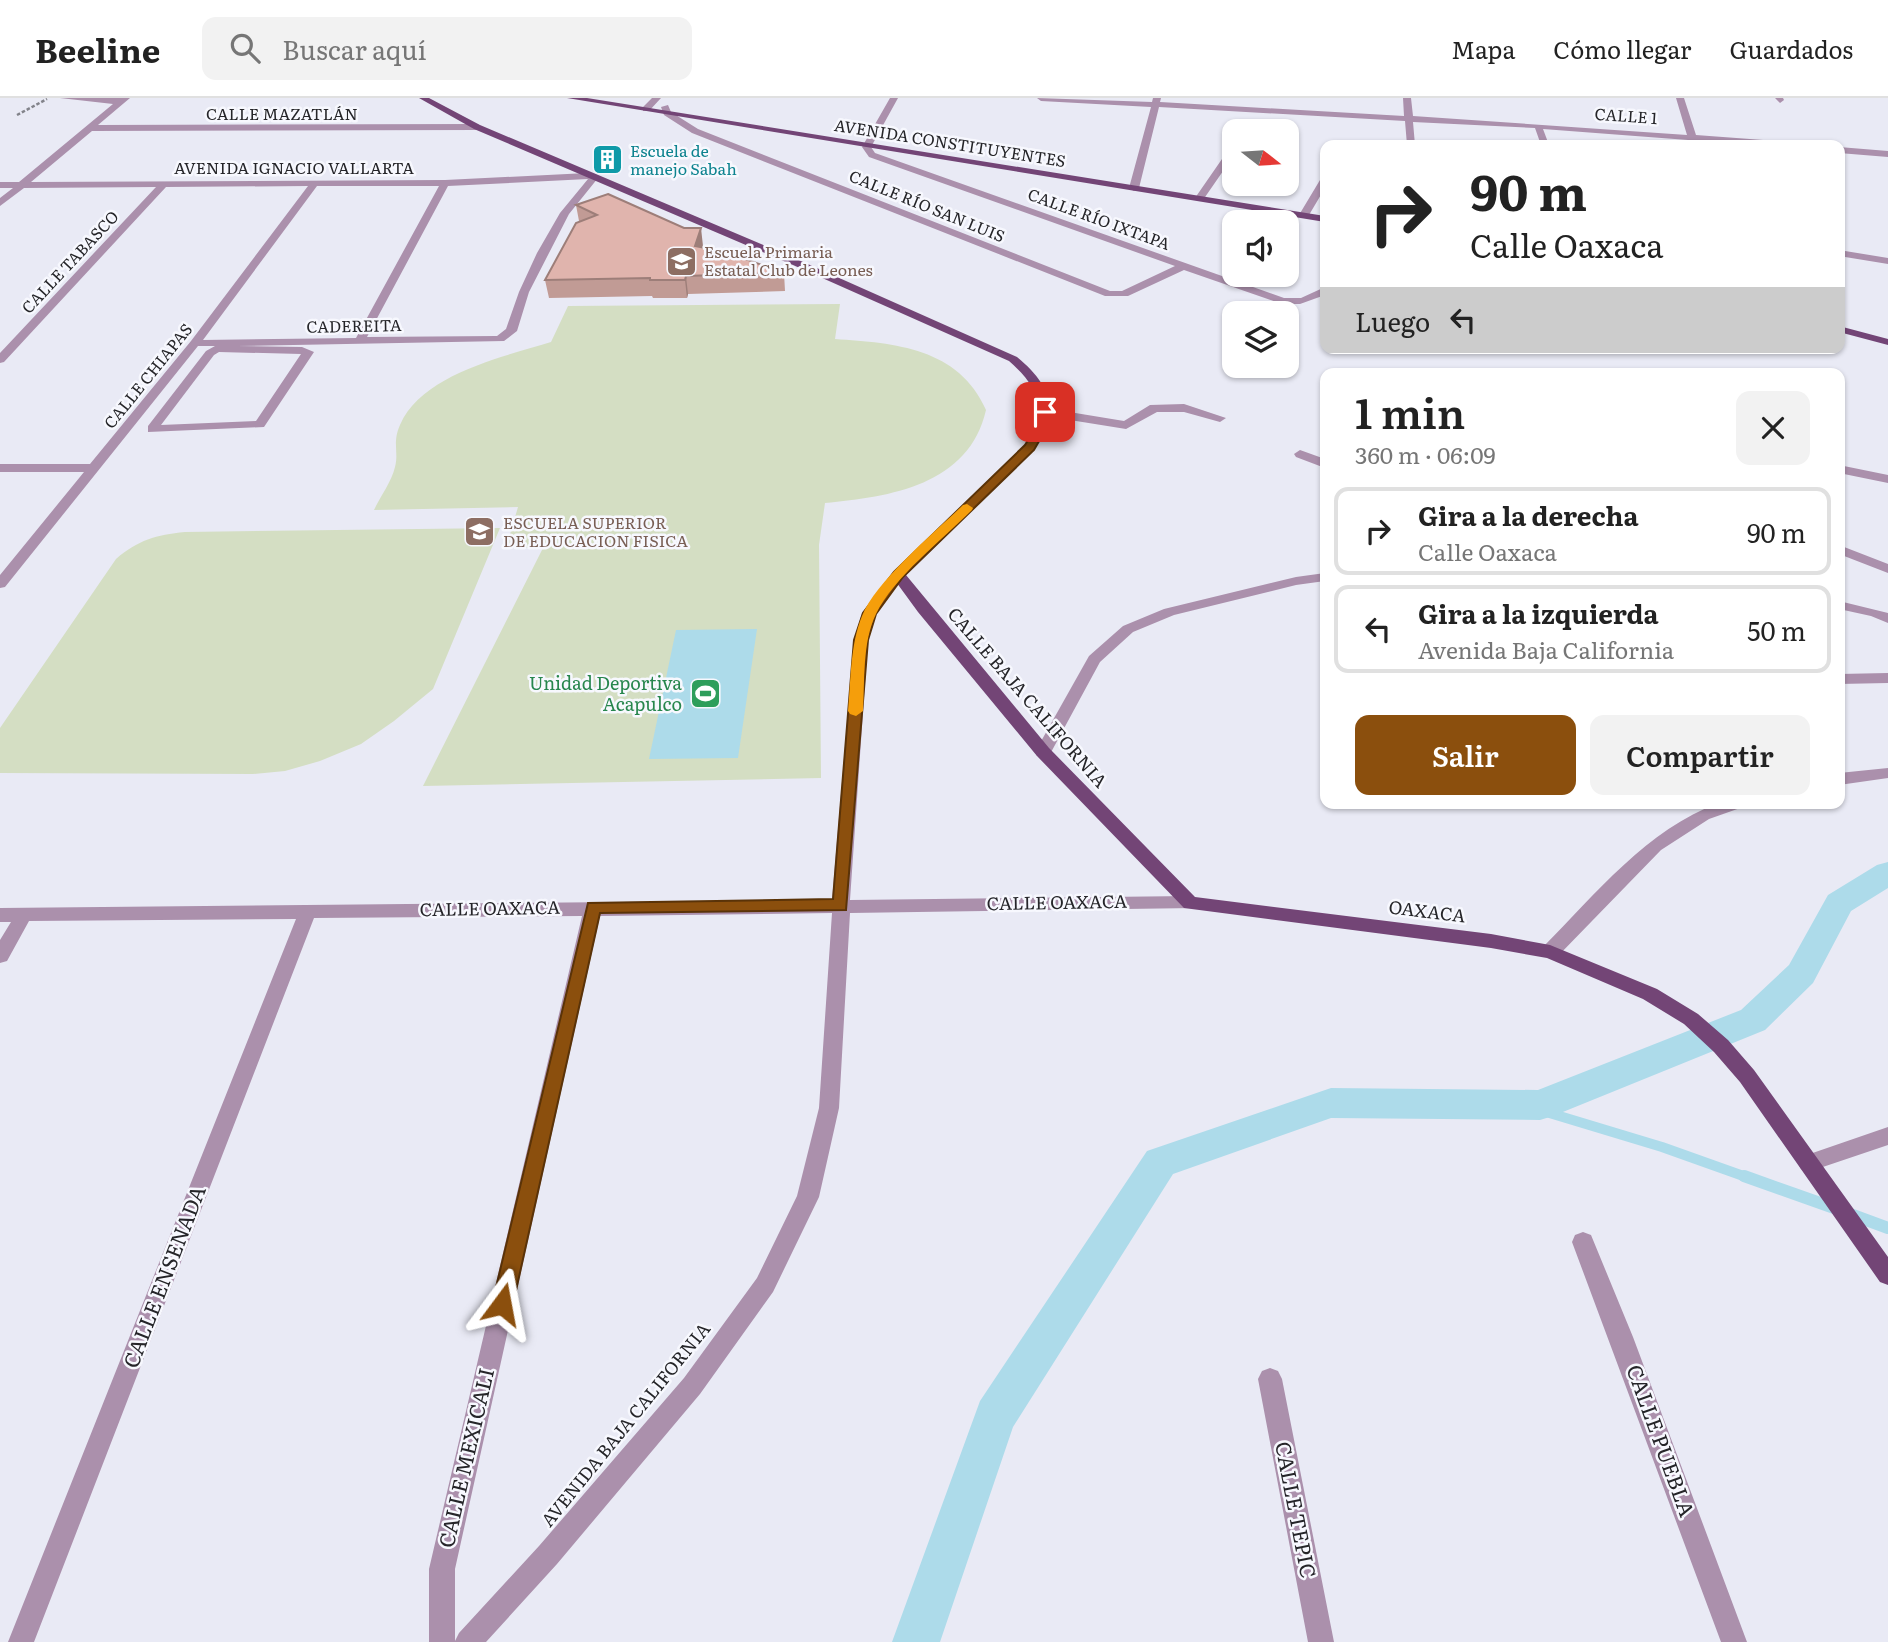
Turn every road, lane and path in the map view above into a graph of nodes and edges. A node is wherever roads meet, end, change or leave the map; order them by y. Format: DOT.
graph roads {
  1 [pos="49,98"];
  2 [pos="64,98"];
  3 [pos="423,98"];
  4 [pos="571,98"];
  5 [pos="608,98"];
  6 [pos="894,98"];
  7 [pos="1041,98"];
  8 [pos="1406,98"];
  9 [pos="1680,98"];
  10 [pos="122,100"];
  11 [pos="1156,102"];
  12 [pos="646,103"];
  13 [pos="666,110"];
  14 [pos="17,116"];
  15 [pos="1409,118"];
  16 [pos="1538,126"];
  17 [pos="477,127"];
  18 [pos="87,128"];
  19 [pos="1411,140"];
  20 [pos="1543,140"];
  21 [pos="1682,140"];
  22 [pos="1692,140"];
  23 [pos="868,144"];
  24 [pos="1845,150"];
  25 [pos="1888,154"];
  26 [pos="1222,166"];
  27 [pos="590,177"];
  28 [pos="315,183"];
  29 [pos="445,183"];
  30 [pos="164,184"];
  31 [pos="1135,184"];
  32 [pos="0,185"];
  33 [pos="21,185"];
  34 [pos="1320,188"];
  35 [pos="1203,195"];
  36 [pos="0,203"];
  37 [pos="1320,210"];
  38 [pos="1306,211"];
  39 [pos="1320,217"];
  40 [pos="1845,254"];
  41 [pos="1887,259"];
  42 [pos="1184,266"];
  43 [pos="1320,293"];
  44 [pos="1845,320"];
  45 [pos="1845,331"];
  46 [pos="1888,331"];
  47 [pos="359,342"];
  48 [pos="1888,342"];
  49 [pos="195,343"];
  50 [pos="0,360"];
  51 [pos="1045,412"];
  52 [pos="1220,418"];
  53 [pos="125,429"];
  54 [pos="152,429"];
  55 [pos="1300,454"];
  56 [pos="1320,462"];
  57 [pos="0,468"];
  58 [pos="94,468"];
  59 [pos="1845,470"];
  60 [pos="1888,479"];
  61 [pos="1845,551"];
  62 [pos="1888,569"];
  63 [pos="898,575"];
  64 [pos="1320,578"];
  65 [pos="0,584"];
  66 [pos="1845,606"];
  67 [pos="1888,619"];
  68 [pos="1888,678"];
  69 [pos="1845,679"];
  70 [pos="1043,752"];
  71 [pos="1888,773"];
  72 [pos="1845,778"];
  73 [pos="1720,809"];
  74 [pos="1190,903"];
  75 [pos="841,905"];
  76 [pos="593,907"];
  77 [pos="308,912"];
  78 [pos="0,915"];
  79 [pos="24,915"];
  80 [pos="1550,952"];
  81 [pos="0,956"];
  82 [pos="1888,1136"];
  83 [pos="1808,1163"];
  84 [pos="1583,1242"];
  85 [pos="1888,1275"];
  86 [pos="1270,1379"];
  87 [pos="22,1642"];
  88 [pos="442,1642"];
  89 [pos="468,1642"];
  90 [pos="1321,1642"];
  91 [pos="1734,1642"];
  1 -- 14 [label="path"];
  2 -- 10 [label="street"];
  3 -- 17 [label="main road"];
  4 -- 12 [label="main road, AVENIDA CONSTITUYENTES"];
  5 -- 12 [label="main road, AVENIDA CONSTITUYENTES"];
  6 -- 23 [label="street"];
  7 -- 11 [label="street, CALLE 1"];
  8 -- 15 [label="street"];
  9 -- 22 [label="street"];
  10 -- 18 [label="street"];
  11 -- 15 [label="street, CALLE 1"];
  11 -- 31 [label="street"];
  12 -- 13 [label="main road, AVENIDA CONSTITUYENTES"];
  13 -- 23 [label="main road, AVENIDA CONSTITUYENTES"];
  13 -- 42 [label="street, CALLE RÍO SAN LUIS"];
  15 -- 16 [label="street, CALLE 1"];
  15 -- 19 [label="street"];
  16 -- 20 [label="street"];
  16 -- 21 [label="street, CALLE 1"];
  17 -- 18 [label="street, CALLE MAZATLÁN"];
  17 -- 27 [label="main road"];
  18 -- 33 [label="street"];
  23 -- 31 [label="main road, AVENIDA CONSTITUYENTES"];
  23 -- 42 [label="street, CALLE RÍO IXTAPA"];
  24 -- 25 [label="street"];
  26 -- 35 [label="street"];
  27 -- 29 [label="street, AVENIDA IGNACIO VALLARTA"];
  27 -- 47 [label="street, CADEREITA"];
  27 -- 51 [label="main road"];
  28 -- 29 [label="street, AVENIDA IGNACIO VALLARTA"];
  28 -- 30 [label="street, AVENIDA IGNACIO VALLARTA"];
  28 -- 49 [label="street, CALLE CHIAPAS"];
  29 -- 47 [label="street"];
  30 -- 33 [label="street, AVENIDA IGNACIO VALLARTA"];
  30 -- 50 [label="street, CALLE TABASCO"];
  31 -- 35 [label="main road, AVENIDA CONSTITUYENTES"];
  32 -- 33 [label="street, AVENIDA IGNACIO VALLARTA"];
  33 -- 36 [label="street"];
  34 -- 38 [label="street"];
  35 -- 38 [label="main road, AVENIDA CONSTITUYENTES"];
  37 -- 38 [label="main road, AVENIDA CONSTITUYENTES"];
  38 -- 39 [label="main road, AVENIDA CONSTITUYENTES"];
  40 -- 41 [label="street"];
  42 -- 43 [label="street, CALLE RÍO IXTAPA"];
  44 -- 46 [label="main road"];
  45 -- 48 [label="main road"];
  47 -- 49 [label="street, CADEREITA"];
  49 -- 53 [label="street, CALLE CHIAPAS"];
  51 -- 52 [label="street"];
  51 -- 63 [label="main road, AVENIDA BAJA CALIFORNIA"];
  53 -- 54 [label="street"];
  53 -- 58 [label="street, CALLE CHIAPAS"];
  54 -- 54 [label="street"];
  55 -- 56 [label="street"];
  57 -- 58 [label="street"];
  58 -- 65 [label="street, CALLE CHIAPAS"];
  59 -- 60 [label="street"];
  61 -- 62 [label="street"];
  63 -- 70 [label="main road, CALLE BAJA CALIFORNIA"];
  63 -- 75 [label="street, AVENIDA BAJA CALIFORNIA"];
  64 -- 70 [label="street"];
  66 -- 67 [label="street"];
  68 -- 69 [label="street"];
  70 -- 74 [label="main road, CALLE BAJA CALIFORNIA"];
  71 -- 72 [label="street"];
  73 -- 80 [label="street"];
  74 -- 75 [label="street, CALLE OAXACA"];
  74 -- 80 [label="main road, OAXACA"];
  75 -- 76 [label="street, CALLE OAXACA"];
  75 -- 89 [label="street, AVENIDA BAJA CALIFORNIA"];
  76 -- 77 [label="street, CALLE OAXACA"];
  76 -- 88 [label="street, CALLE MEXICALI"];
  77 -- 79 [label="street, CALLE OAXACA"];
  77 -- 87 [label="street, CALLE ENSENADA"];
  78 -- 79 [label="street, CALLE OAXACA"];
  79 -- 81 [label="street"];
  80 -- 83 [label="main road, OAXACA"];
  82 -- 83 [label="street"];
  83 -- 85 [label="main road"];
  84 -- 91 [label="street, CALLE PUEBLA"];
  86 -- 90 [label="street, CALLE TEPIC"];
}
